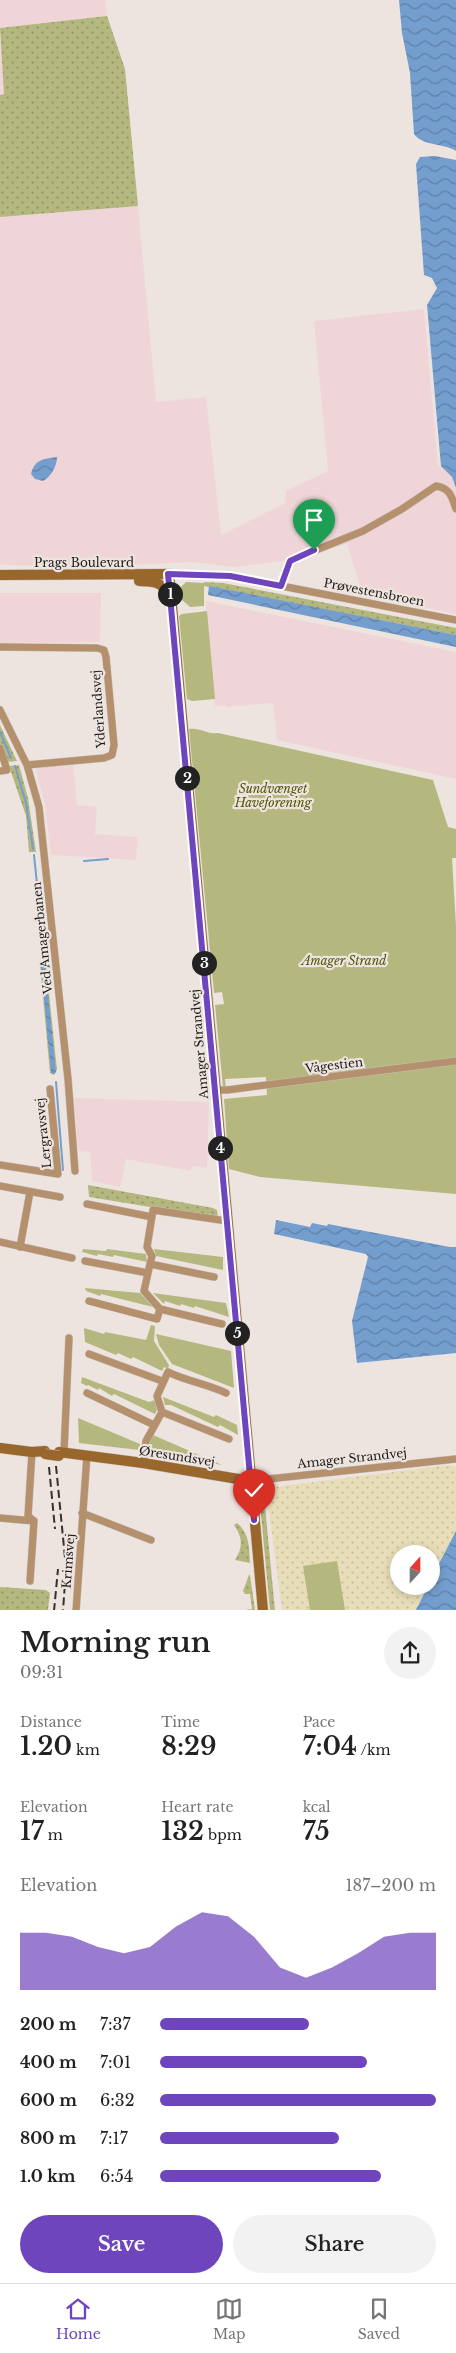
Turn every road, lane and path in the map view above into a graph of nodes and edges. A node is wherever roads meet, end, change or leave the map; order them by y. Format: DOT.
graph roads {
  1 [pos="456,509"];
  2 [pos="168,574"];
  3 [pos="0,575"];
  4 [pos="104,575"];
  5 [pos="281,586"];
  6 [pos="170,595"];
  7 [pos="456,620"];
  8 [pos="0,647"];
  9 [pos="0,710"];
  10 [pos="0,748"];
  11 [pos="27,765"];
  12 [pos="4,770"];
  13 [pos="456,1061"];
  14 [pos="50,1089"];
  15 [pos="215,1090"];
  16 [pos="0,1165"];
  17 [pos="75,1171"];
  18 [pos="0,1186"];
  19 [pos="30,1192"];
  20 [pos="60,1197"];
  21 [pos="87,1204"];
  22 [pos="152,1217"];
  23 [pos="227,1221"];
  24 [pos="0,1242"];
  25 [pos="20,1247"];
  26 [pos="72,1258"];
  27 [pos="85,1261"];
  28 [pos="150,1264"];
  29 [pos="148,1273"];
  30 [pos="214,1277"];
  31 [pos="89,1301"];
  32 [pos="160,1308"];
  33 [pos="222,1324"];
  34 [pos="68,1338"];
  35 [pos="89,1354"];
  36 [pos="162,1381"];
  37 [pos="87,1393"];
  38 [pos="226,1393"];
  39 [pos="162,1412"];
  40 [pos="154,1425"];
  41 [pos="229,1439"];
  42 [pos="0,1448"];
  43 [pos="40,1452"];
  44 [pos="60,1453"];
  45 [pos="86,1456"];
  46 [pos="456,1459"];
  47 [pos="143,1463"];
  48 [pos="250,1481"];
  49 [pos="82,1513"];
  50 [pos="0,1518"];
  51 [pos="34,1521"];
  52 [pos="151,1540"];
  53 [pos="30,1581"];
  54 [pos="76,1610"];
  55 [pos="263,1610"];
  1 -- 5 [label="street"];
  2 -- 4 [label="street, Prags Boulevard"];
  2 -- 5 [label="street, Prøvestensbroen"];
  2 -- 6 [label="street, Amager Strandvej"];
  3 -- 4 [label="street, Prags Boulevard"];
  4 -- 6 [label="street"];
  5 -- 7 [label="street, Prøvestensbroen"];
  6 -- 15 [label="street, Amager Strandvej"];
  8 -- 11 [label="street, Yderlandsvej"];
  9 -- 11 [label="street, Ved Amagerbanen"];
  10 -- 12 [label="street"];
  11 -- 17 [label="street, Ved Amagerbanen"];
  13 -- 15 [label="street, Vågestien"];
  14 -- 16 [label="street, Lergravsvej"];
  15 -- 23 [label="street, Amager Strandvej"];
  18 -- 19 [label="street"];
  19 -- 20 [label="street"];
  19 -- 25 [label="street"];
  21 -- 22 [label="street"];
  22 -- 23 [label="street"];
  22 -- 28 [label="street"];
  23 -- 48 [label="street, Amager Strandvej"];
  24 -- 25 [label="street"];
  25 -- 26 [label="street"];
  27 -- 29 [label="street"];
  28 -- 29 [label="street"];
  28 -- 30 [label="street"];
  29 -- 32 [label="street"];
  31 -- 32 [label="street"];
  32 -- 33 [label="street"];
  34 -- 44 [label="street"];
  35 -- 36 [label="street"];
  36 -- 38 [label="street"];
  36 -- 39 [label="street"];
  37 -- 40 [label="street"];
  39 -- 40 [label="street"];
  39 -- 41 [label="street"];
  40 -- 47 [label="street"];
  42 -- 43 [label="street, Øresundsvej"];
  43 -- 44 [label="street, Øresundsvej, bridge"];
  43 -- 51 [label="street"];
  44 -- 45 [label="street, Øresundsvej"];
  45 -- 47 [label="street, Øresundsvej"];
  45 -- 49 [label="street, Krimsvej"];
  46 -- 48 [label="street, Amager Strandvej"];
  47 -- 48 [label="street, Øresundsvej"];
  48 -- 55 [label="street, Amager Strandvej"];
  49 -- 52 [label="street"];
  49 -- 54 [label="street, Krimsvej"];
  50 -- 51 [label="street"];
  51 -- 53 [label="street"];
}
